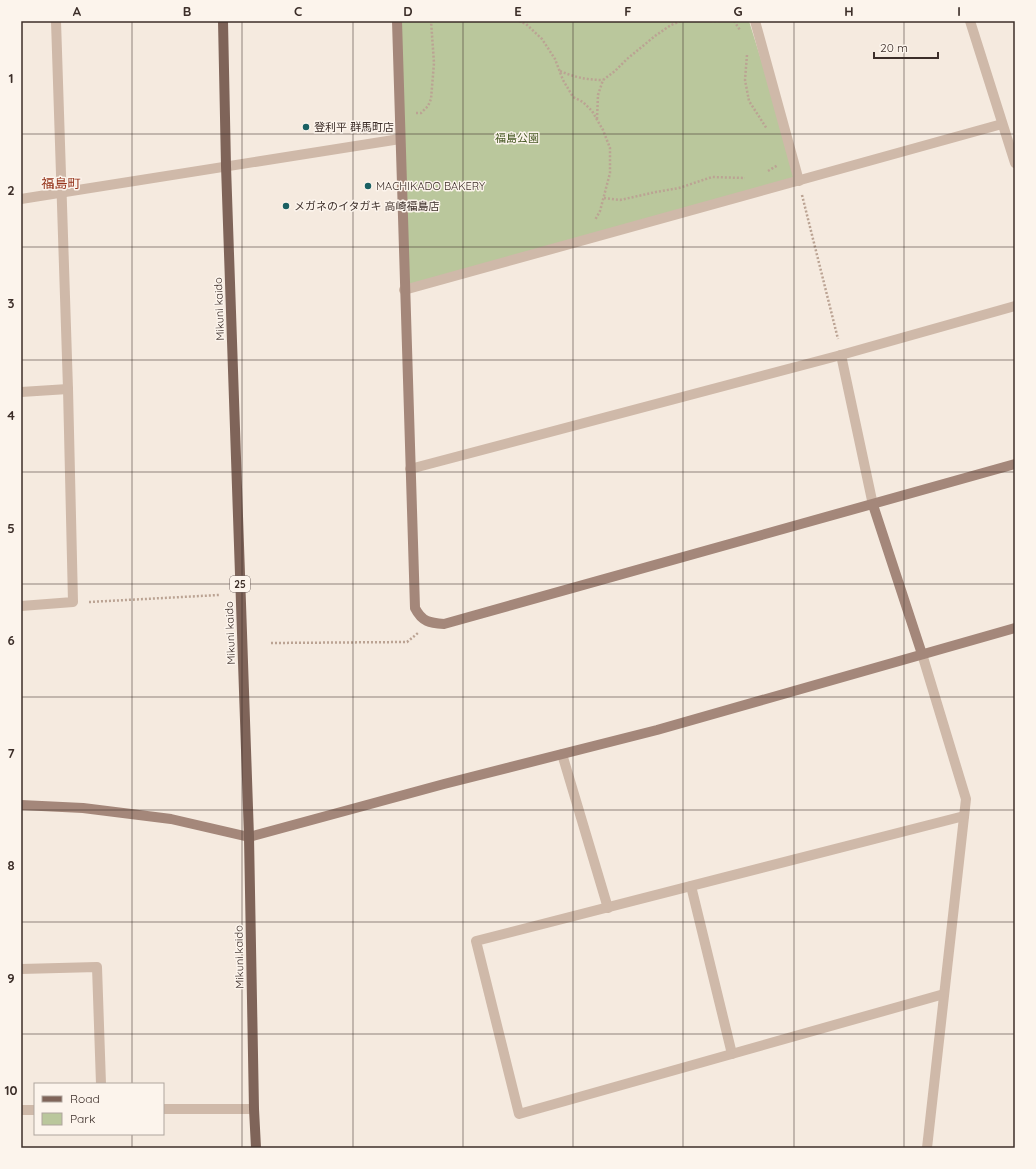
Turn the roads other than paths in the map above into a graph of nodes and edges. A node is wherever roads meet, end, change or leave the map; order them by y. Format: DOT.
graph roads {
  1 [pos="56,21"];
  2 [pos="223,21"];
  3 [pos="397,21"];
  4 [pos="755,21"];
  5 [pos="970,21"];
  6 [pos="1002,124"];
  7 [pos="400,139"];
  8 [pos="1015,163"];
  9 [pos="226,166"];
  10 [pos="799,181"];
  11 [pos="61,193"];
  12 [pos="21,199"];
  13 [pos="404,290"];
  14 [pos="1015,306"];
  15 [pos="841,355"];
  16 [pos="68,389"];
  17 [pos="21,392"];
  18 [pos="1015,464"];
  19 [pos="410,469"];
  20 [pos="872,505"];
  21 [pos="21,606"];
  22 [pos="1015,628"];
  23 [pos="922,654"];
  24 [pos="562,754"];
  25 [pos="21,806"];
  26 [pos="964,816"];
  27 [pos="249,837"];
  28 [pos="691,886"];
  29 [pos="608,908"];
  30 [pos="21,969"];
  31 [pos="944,994"];
  32 [pos="732,1054"];
  33 [pos="101,1083"];
  34 [pos="164,1109"];
  35 [pos="254,1109"];
  36 [pos="21,1110"];
  37 [pos="34,1110"];
  38 [pos="256,1148"];
  39 [pos="927,1148"];
  1 -- 11 [label="street"];
  2 -- 9 [label="main road, Mikuni kaido / 25"];
  3 -- 7 [label="street"];
  4 -- 10 [label="street"];
  5 -- 6 [label="street"];
  6 -- 8 [label="street"];
  6 -- 10 [label="street"];
  7 -- 9 [label="street"];
  7 -- 13 [label="street"];
  9 -- 11 [label="street"];
  9 -- 27 [label="main road, Mikuni kaido / 25"];
  10 -- 13 [label="street"];
  11 -- 12 [label="street"];
  11 -- 16 [label="street"];
  13 -- 19 [label="street"];
  14 -- 15 [label="street"];
  15 -- 19 [label="street"];
  15 -- 20 [label="street"];
  16 -- 17 [label="street"];
  16 -- 21 [label="street"];
  18 -- 20 [label="street"];
  19 -- 20 [label="street"];
  20 -- 23 [label="street"];
  22 -- 23 [label="street"];
  23 -- 24 [label="street"];
  23 -- 26 [label="street"];
  24 -- 27 [label="street"];
  24 -- 29 [label="street"];
  25 -- 27 [label="street"];
  26 -- 28 [label="street"];
  26 -- 31 [label="street"];
  27 -- 35 [label="main road, Mikuni kaido / 25"];
  28 -- 29 [label="street"];
  28 -- 32 [label="street"];
  29 -- 32 [label="street"];
  30 -- 33 [label="street"];
  31 -- 32 [label="street"];
  31 -- 39 [label="street"];
  34 -- 35 [label="street"];
  35 -- 38 [label="main road, Mikuni kaido / 25"];
  36 -- 37 [label="street"];
}
